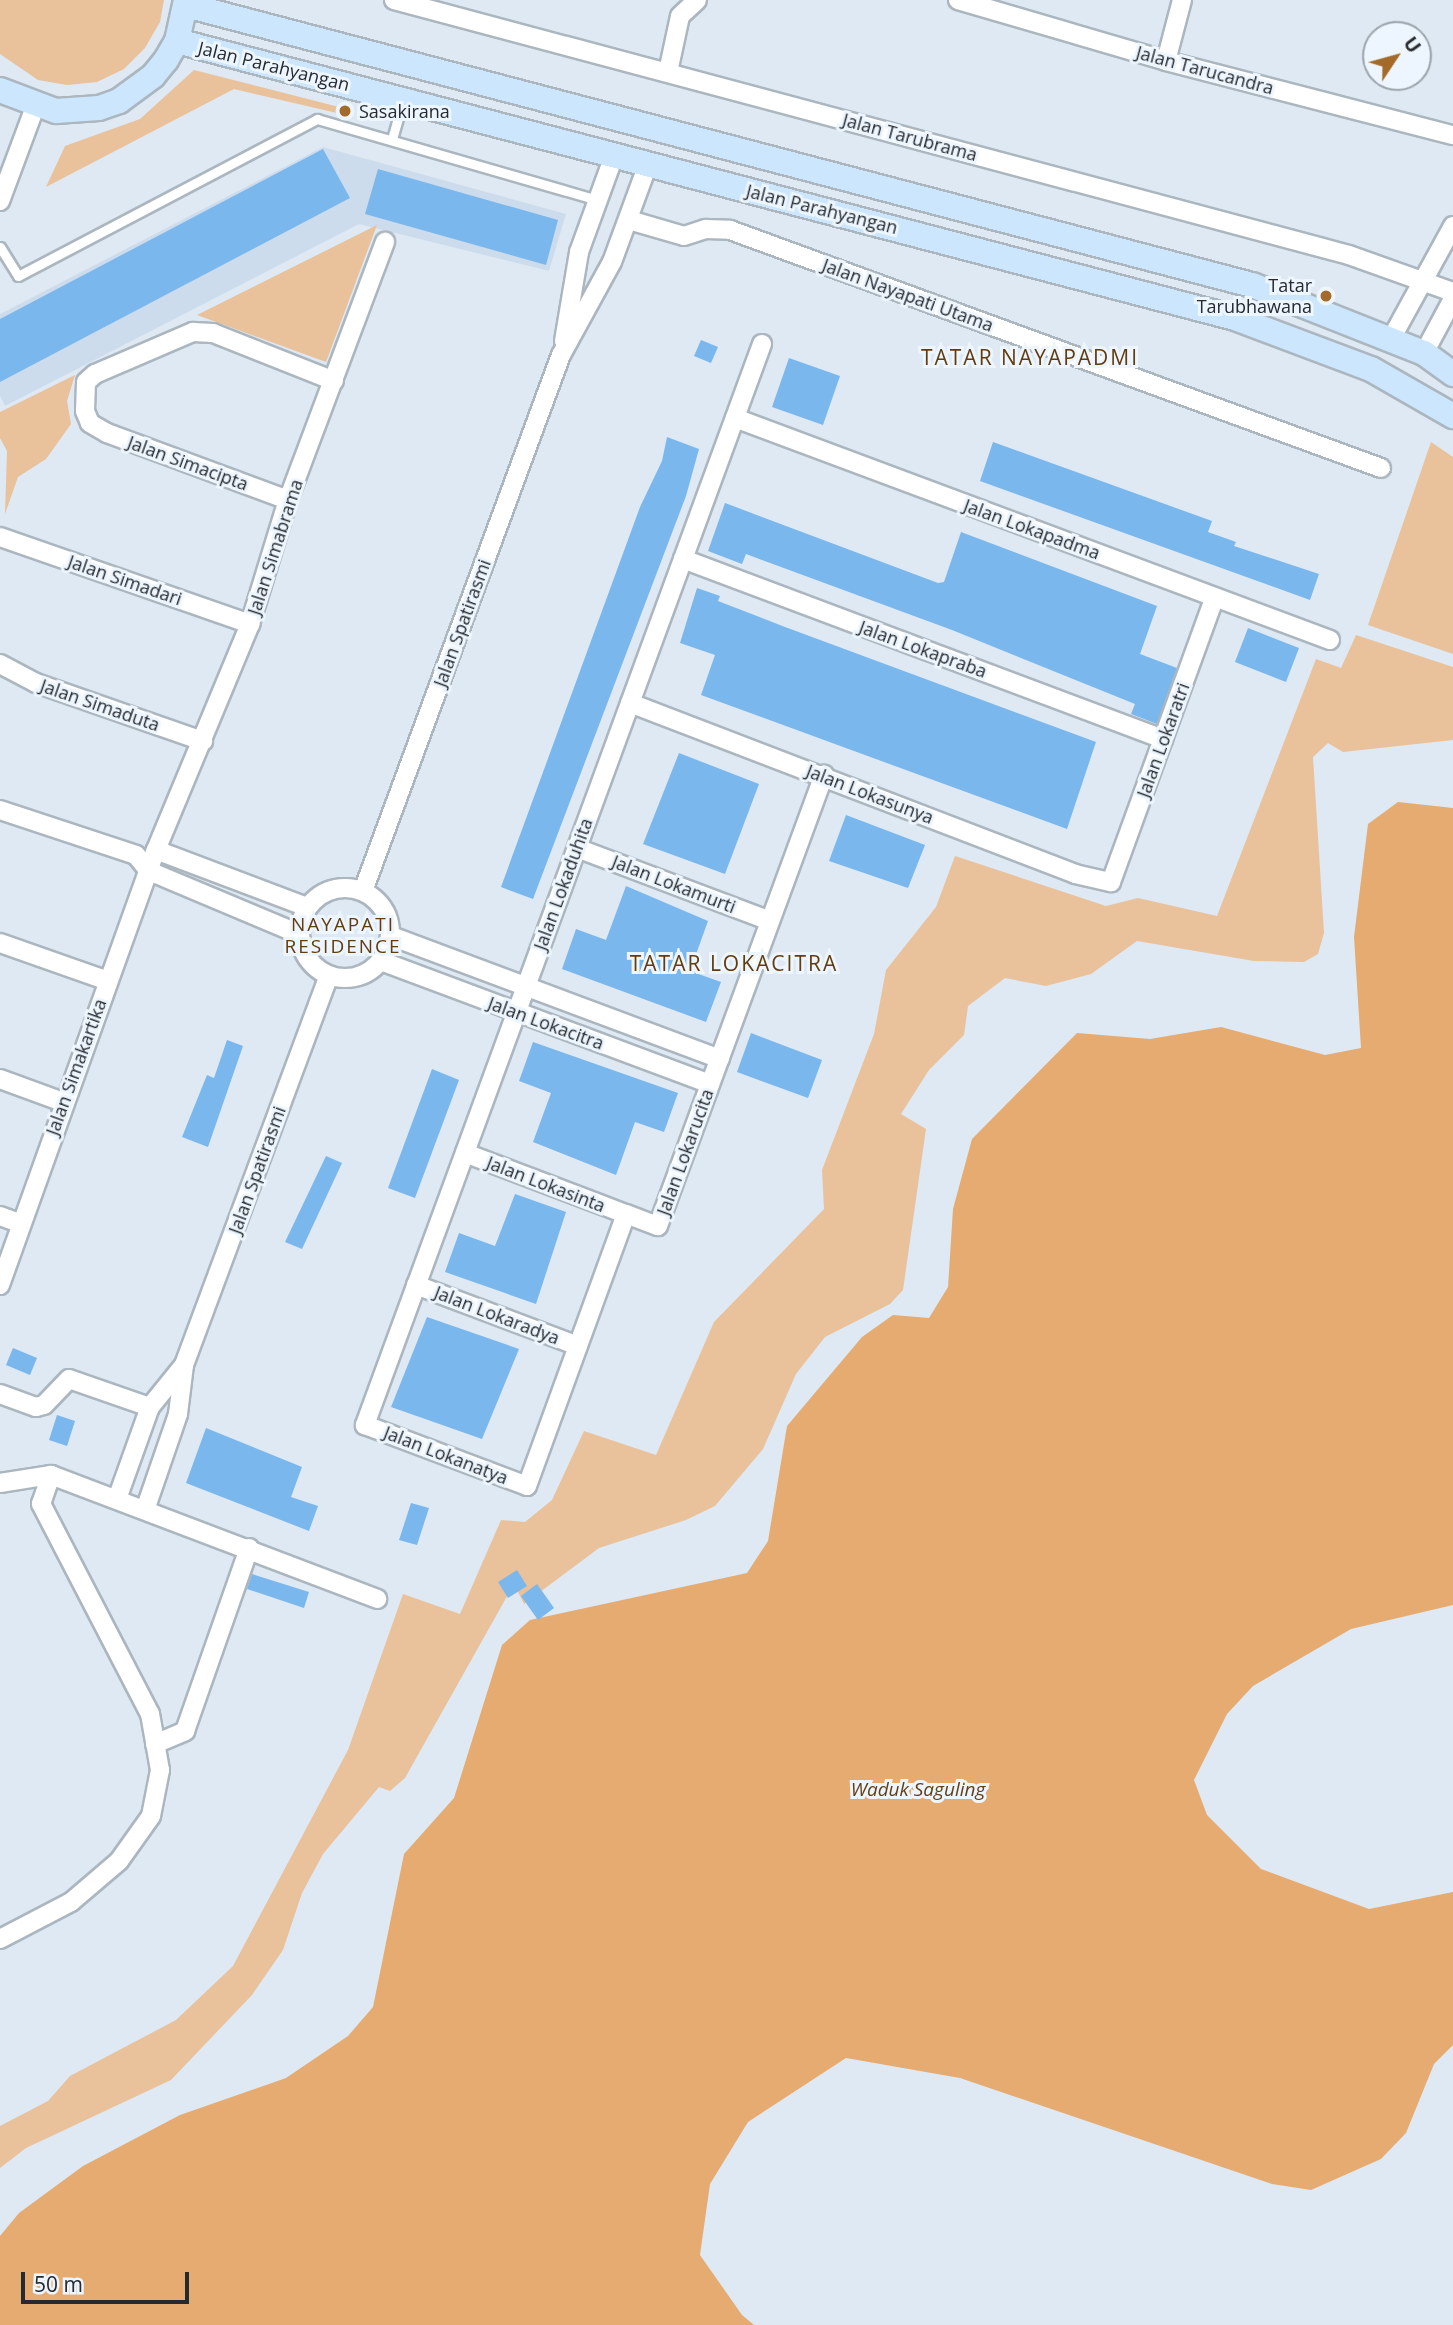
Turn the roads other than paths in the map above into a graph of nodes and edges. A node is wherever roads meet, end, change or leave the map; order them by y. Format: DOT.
graph roads {
  1 [pos="394,0"];
  2 [pos="697,0"];
  3 [pos="958,0"];
  4 [pos="1182,0"];
  5 [pos="186,2"];
  6 [pos="177,41"];
  7 [pos="1166,61"];
  8 [pos="668,72"];
  9 [pos="0,90"];
  10 [pos="403,99"];
  11 [pos="36,107"];
  12 [pos="1453,135"];
  13 [pos="392,139"];
  14 [pos="614,156"];
  15 [pos="648,164"];
  16 [pos="598,200"];
  17 [pos="0,201"];
  18 [pos="629,220"];
  19 [pos="1453,226"];
  20 [pos="1051,230"];
  21 [pos="386,242"];
  22 [pos="0,247"];
  23 [pos="1043,264"];
  24 [pos="1424,279"];
  25 [pos="1453,292"];
  26 [pos="1453,299"];
  27 [pos="1391,339"];
  28 [pos="762,344"];
  29 [pos="1424,353"];
  30 [pos="561,355"];
  31 [pos="1453,374"];
  32 [pos="334,381"];
  33 [pos="1453,416"];
  34 [pos="735,418"];
  35 [pos="1381,468"];
  36 [pos="288,500"];
  37 [pos="0,537"];
  38 [pos="683,559"];
  39 [pos="1215,597"];
  40 [pos="250,624"];
  41 [pos="1330,640"];
  42 [pos="0,664"];
  43 [pos="630,703"];
  44 [pos="1163,738"];
  45 [pos="203,741"];
  46 [pos="824,775"];
  47 [pos="0,810"];
  48 [pos="577,848"];
  49 [pos="156,850"];
  50 [pos="135,855"];
  51 [pos="149,871"];
  52 [pos="1111,882"];
  53 [pos="363,891"];
  54 [pos="307,907"];
  55 [pos="771,921"];
  56 [pos="299,933"];
  57 [pos="391,936"];
  58 [pos="0,943"];
  59 [pos="381,961"];
  60 [pos="329,976"];
  61 [pos="108,981"];
  62 [pos="526,987"];
  63 [pos="517,1012"];
  64 [pos="720,1059"];
  65 [pos="0,1079"];
  66 [pos="710,1084"];
  67 [pos="64,1102"];
  68 [pos="465,1153"];
  69 [pos="626,1214"];
  70 [pos="0,1216"];
  71 [pos="19,1223"];
  72 [pos="0,1285"];
  73 [pos="416,1285"];
  74 [pos="578,1346"];
  75 [pos="184,1365"];
  76 [pos="0,1394"];
  77 [pos="150,1407"];
  78 [pos="365,1425"];
  79 [pos="51,1475"];
  80 [pos="0,1483"];
  81 [pos="527,1486"];
  82 [pos="117,1499"];
  83 [pos="145,1510"];
  84 [pos="249,1548"];
  85 [pos="377,1599"];
  86 [pos="155,1744"];
  87 [pos="0,1939"];
  1 -- 8 [label="street, Jalan Tarubrama"];
  2 -- 8 [label="street"];
  3 -- 7 [label="street, Jalan Tarucandra"];
  4 -- 7 [label="street"];
  5 -- 6 [label="main road"];
  5 -- 20 [label="main road, Jalan Parahyangan"];
  6 -- 10 [label="main road, Jalan Parahyangan"];
  6 -- 11 [label="main road"];
  7 -- 12 [label="street, Jalan Tarucandra"];
  8 -- 24 [label="street, Jalan Tarubrama"];
  9 -- 11 [label="main road"];
  10 -- 13 [label="lane"];
  10 -- 14 [label="main road, Jalan Parahyangan"];
  11 -- 17 [label="street"];
  13 -- 16 [label="lane"];
  13 -- 22 [label="lane"];
  14 -- 15 [label="main road, Jalan Parahyangan"];
  14 -- 16 [label="street, Jalan Spatirasmi"];
  15 -- 18 [label="street, Jalan Spatirasmi"];
  15 -- 23 [label="main road, Jalan Parahyangan"];
  16 -- 30 [label="street, Jalan Spatirasmi"];
  18 -- 30 [label="street, Jalan Spatirasmi"];
  18 -- 35 [label="street, Jalan Nayapati Utama"];
  19 -- 24 [label="street"];
  20 -- 23 [label="main road"];
  20 -- 27 [label="main road, Jalan Parahyangan"];
  21 -- 32 [label="street, Jalan Simabrama"];
  23 -- 33 [label="main road, Jalan Parahyangan"];
  24 -- 25 [label="street, Jalan Tarubrama"];
  24 -- 27 [label="street"];
  26 -- 29 [label="street"];
  27 -- 29 [label="main road, Jalan Parahyangan"];
  28 -- 34 [label="street, Jalan Lokaduhita"];
  29 -- 31 [label="main road, Jalan Parahyangan"];
  30 -- 53 [label="street, Jalan Spatirasmi"];
  32 -- 36 [label="street, Jalan Simabrama"];
  32 -- 36 [label="street, Jalan Simacipta"];
  34 -- 38 [label="street, Jalan Lokaduhita"];
  34 -- 39 [label="street, Jalan Lokapadma"];
  36 -- 40 [label="street, Jalan Simabrama"];
  37 -- 40 [label="street, Jalan Simadari"];
  38 -- 43 [label="street, Jalan Lokaduhita"];
  38 -- 44 [label="street, Jalan Lokapraba"];
  39 -- 41 [label="street, Jalan Lokapadma"];
  39 -- 44 [label="street, Jalan Lokaratri"];
  40 -- 45 [label="street, Jalan Simabrama"];
  42 -- 45 [label="street, Jalan Simaduta"];
  43 -- 46 [label="street, Jalan Lokasunya"];
  43 -- 48 [label="street, Jalan Lokaduhita"];
  44 -- 52 [label="street, Jalan Lokaratri"];
  45 -- 49 [label="street, Jalan Simabrama"];
  46 -- 52 [label="street, Jalan Lokasunya"];
  46 -- 55 [label="street, Jalan Lokarucita"];
  47 -- 50 [label="street"];
  48 -- 55 [label="street, Jalan Lokamurti"];
  48 -- 62 [label="street, Jalan Lokaduhita"];
  49 -- 50 [label="street"];
  49 -- 51 [label="street, Jalan Simakartika"];
  49 -- 54 [label="street"];
  50 -- 51 [label="street"];
  51 -- 56 [label="street"];
  51 -- 61 [label="street, Jalan Simakartika"];
  53 -- 54 [label="street"];
  53 -- 57 [label="street"];
  54 -- 56 [label="street"];
  55 -- 64 [label="street, Jalan Lokarucita"];
  56 -- 60 [label="street"];
  57 -- 59 [label="street"];
  57 -- 62 [label="street, Jalan Lokacitra"];
  58 -- 61 [label="street"];
  59 -- 60 [label="street"];
  59 -- 63 [label="street, Jalan Lokacitra"];
  60 -- 75 [label="street, Jalan Spatirasmi"];
  61 -- 67 [label="street, Jalan Simakartika"];
  62 -- 63 [label="street, Jalan Lokaduhita"];
  62 -- 64 [label="street, Jalan Lokacitra"];
  63 -- 66 [label="street, Jalan Lokacitra"];
  63 -- 68 [label="street, Jalan Lokaduhita"];
  64 -- 66 [label="street, Jalan Lokarucita"];
  65 -- 67 [label="street"];
  66 -- 69 [label="street, Jalan Lokarucita"];
  67 -- 71 [label="street, Jalan Simakartika"];
  68 -- 69 [label="street, Jalan Lokasinta"];
  68 -- 73 [label="street, Jalan Lokaduhita"];
  69 -- 74 [label="street, Jalan Lokarucita"];
  70 -- 71 [label="street"];
  71 -- 72 [label="street, Jalan Simakartika"];
  73 -- 74 [label="street, Jalan Lokaradya"];
  73 -- 78 [label="street, Jalan Lokaduhita"];
  74 -- 81 [label="street, Jalan Lokarucita"];
  75 -- 77 [label="street, Jalan Spatirasmi"];
  75 -- 83 [label="street, Jalan Spatirasmi"];
  76 -- 77 [label="street"];
  77 -- 82 [label="street, Jalan Spatirasmi"];
  78 -- 81 [label="street, Jalan Lokanatya"];
  79 -- 80 [label="street"];
  79 -- 82 [label="street"];
  79 -- 86 [label="street"];
  82 -- 83 [label="street"];
  83 -- 84 [label="street"];
  84 -- 85 [label="street"];
  84 -- 86 [label="street"];
  86 -- 87 [label="street"];
}
